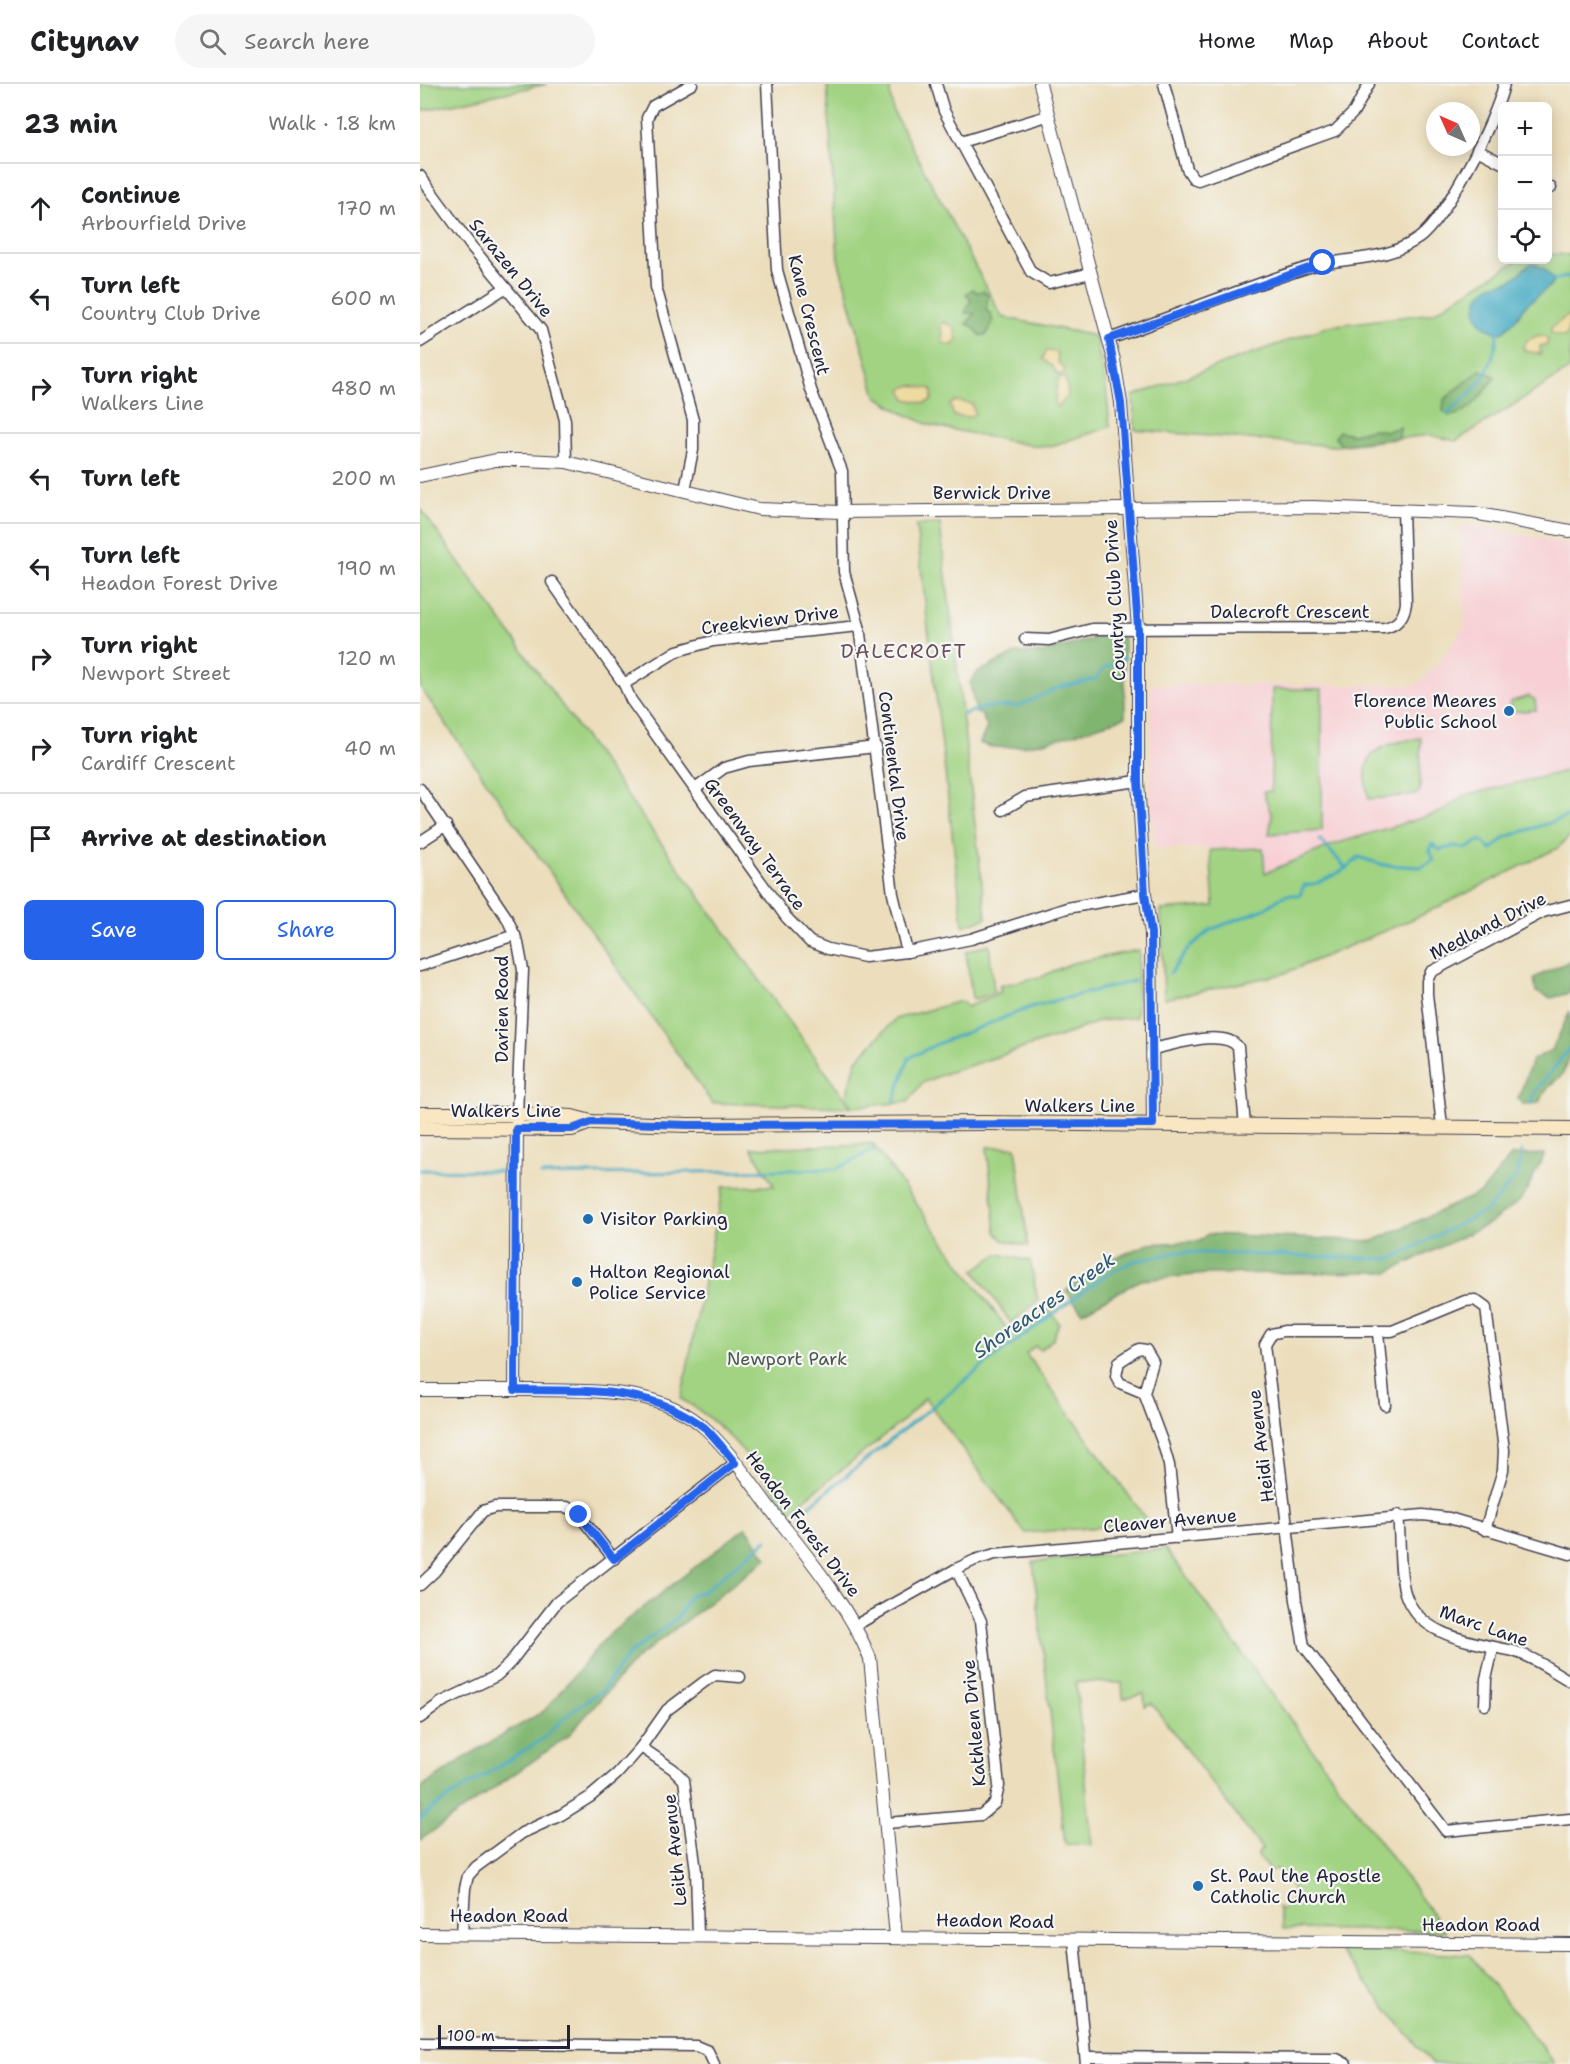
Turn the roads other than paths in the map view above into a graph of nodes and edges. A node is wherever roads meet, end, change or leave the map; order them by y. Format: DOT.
graph roads {
  1 [pos="692,84"];
  2 [pos="767,84"];
  3 [pos="936,84"];
  4 [pos="1040,84"];
  5 [pos="1164,84"];
  6 [pos="1370,84"];
  7 [pos="1504,84"];
  8 [pos="1047,116"];
  9 [pos="961,142"];
  10 [pos="1480,144"];
  11 [pos="1480,152"];
  12 [pos="1473,156"];
  13 [pos="1498,160"];
  14 [pos="420,176"];
  15 [pos="1091,273"];
  16 [pos="505,288"];
  17 [pos="1109,339"];
  18 [pos="420,342"];
  19 [pos="566,462"];
  20 [pos="420,476"];
  21 [pos="685,490"];
  22 [pos="1128,510"];
  23 [pos="1403,510"];
  24 [pos="841,512"];
  25 [pos="1570,531"];
  26 [pos="552,582"];
  27 [pos="859,626"];
  28 [pos="1138,628"];
  29 [pos="1025,639"];
  30 [pos="624,684"];
  31 [pos="876,747"];
  32 [pos="1138,780"];
  33 [pos="420,789"];
  34 [pos="695,789"];
  35 [pos="1003,810"];
  36 [pos="446,825"];
  37 [pos="420,842"];
  38 [pos="1145,894"];
  39 [pos="1570,904"];
  40 [pos="515,935"];
  41 [pos="908,952"];
  42 [pos="420,966"];
  43 [pos="1152,1048"];
  44 [pos="420,1114"];
  45 [pos="517,1114"];
  46 [pos="591,1122"];
  47 [pos="1153,1124"];
  48 [pos="1245,1126"];
  49 [pos="1442,1126"];
  50 [pos="420,1128"];
  51 [pos="1570,1128"];
  52 [pos="516,1129"];
  53 [pos="1378,1333"];
  54 [pos="420,1390"];
  55 [pos="515,1390"];
  56 [pos="1144,1393"];
  57 [pos="1385,1405"];
  58 [pos="735,1463"];
  59 [pos="1398,1515"];
  60 [pos="1288,1527"];
  61 [pos="1485,1530"];
  62 [pos="1177,1538"];
  63 [pos="1570,1554"];
  64 [pos="614,1559"];
  65 [pos="956,1569"];
  66 [pos="420,1585"];
  67 [pos="856,1625"];
  68 [pos="1493,1648"];
  69 [pos="740,1677"];
  70 [pos="1570,1681"];
  71 [pos="1485,1705"];
  72 [pos="420,1718"];
  73 [pos="641,1747"];
  74 [pos="1570,1819"];
  75 [pos="887,1823"];
  76 [pos="420,1934"];
  77 [pos="462,1934"];
  78 [pos="698,1936"];
  79 [pos="896,1937"];
  80 [pos="1074,1940"];
  81 [pos="1570,1944"];
  82 [pos="420,2043"];
  83 [pos="1086,2060"];
  84 [pos="714,2064"];
  85 [pos="1346,2064"];
  1 -- 21 [label="street"];
  2 -- 24 [label="street, Kane Crescent"];
  3 -- 9 [label="street"];
  4 -- 8 [label="street, Country Club Drive"];
  5 -- 6 [label="street"];
  7 -- 10 [label="street"];
  8 -- 9 [label="street"];
  8 -- 15 [label="street, Country Club Drive"];
  9 -- 15 [label="street"];
  11 -- 13 [label="street"];
  12 -- 17 [label="street"];
  14 -- 16 [label="street, Sarazen Drive"];
  15 -- 17 [label="street, Country Club Drive"];
  16 -- 18 [label="street"];
  16 -- 19 [label="street, Sarazen Drive"];
  17 -- 22 [label="street, Country Club Drive"];
  19 -- 20 [label="street, Berwick Drive"];
  19 -- 21 [label="street, Berwick Drive"];
  21 -- 24 [label="street, Berwick Drive"];
  22 -- 23 [label="street, Berwick Drive"];
  22 -- 24 [label="street, Berwick Drive"];
  22 -- 28 [label="street, Country Club Drive"];
  23 -- 25 [label="street, Berwick Drive"];
  23 -- 28 [label="street, Dalecroft Crescent"];
  24 -- 27 [label="street, Continental Drive"];
  26 -- 30 [label="street, Greenway Terrace"];
  27 -- 30 [label="street, Creekview Drive"];
  27 -- 31 [label="street, Continental Drive"];
  28 -- 29 [label="street"];
  28 -- 32 [label="street, Country Club Drive"];
  30 -- 34 [label="street, Greenway Terrace"];
  31 -- 34 [label="street"];
  31 -- 41 [label="street, Continental Drive"];
  32 -- 35 [label="street"];
  32 -- 38 [label="street, Country Club Drive"];
  33 -- 36 [label="street, Darien Road"];
  34 -- 41 [label="street, Greenway Terrace"];
  36 -- 37 [label="street"];
  36 -- 40 [label="street, Darien Road"];
  38 -- 41 [label="street, Greenway Terrace"];
  38 -- 43 [label="street, Country Club Drive"];
  39 -- 49 [label="street, Medland Drive"];
  40 -- 42 [label="street"];
  40 -- 45 [label="street, Darien Road"];
  43 -- 47 [label="street, Country Club Drive"];
  43 -- 48 [label="street"];
  44 -- 45 [label="main road, Walkers Line"];
  45 -- 46 [label="main road, Walkers Line"];
  45 -- 52 [label="street"];
  46 -- 47 [label="main road, Walkers Line"];
  46 -- 52 [label="main road, Walkers Line"];
  47 -- 48 [label="main road, Walkers Line"];
  48 -- 49 [label="main road, Walkers Line"];
  49 -- 51 [label="main road, Walkers Line"];
  50 -- 52 [label="main road, Walkers Line"];
  52 -- 55 [label="street"];
  53 -- 57 [label="street"];
  53 -- 60 [label="street, Heidi Avenue"];
  53 -- 61 [label="street, Heidi Avenue"];
  54 -- 55 [label="street, Headon Forest Drive"];
  55 -- 58 [label="street, Headon Forest Drive"];
  56 -- 62 [label="street"];
  58 -- 64 [label="street"];
  58 -- 67 [label="street, Headon Forest Drive"];
  59 -- 60 [label="street, Cleaver Avenue"];
  59 -- 61 [label="street, Cleaver Avenue"];
  59 -- 68 [label="street, Marc Lane"];
  60 -- 62 [label="street, Cleaver Avenue"];
  60 -- 74 [label="street, Heidi Avenue"];
  61 -- 63 [label="street, Cleaver Avenue"];
  62 -- 65 [label="street, Cleaver Avenue"];
  64 -- 66 [label="street"];
  64 -- 72 [label="street"];
  65 -- 67 [label="street, Cleaver Avenue"];
  65 -- 75 [label="street, Kathleen Drive"];
  67 -- 75 [label="street, Headon Forest Drive"];
  68 -- 70 [label="street, Marc Lane"];
  68 -- 71 [label="street"];
  69 -- 73 [label="street"];
  73 -- 77 [label="street"];
  73 -- 78 [label="street, Leith Avenue"];
  75 -- 79 [label="street, Headon Forest Drive"];
  76 -- 77 [label="street, Headon Road"];
  77 -- 78 [label="street, Headon Road"];
  78 -- 79 [label="street, Headon Road"];
  79 -- 80 [label="street, Headon Road"];
  80 -- 81 [label="street, Headon Road"];
  80 -- 83 [label="street"];
  82 -- 84 [label="street"];
  83 -- 85 [label="street"];
}
